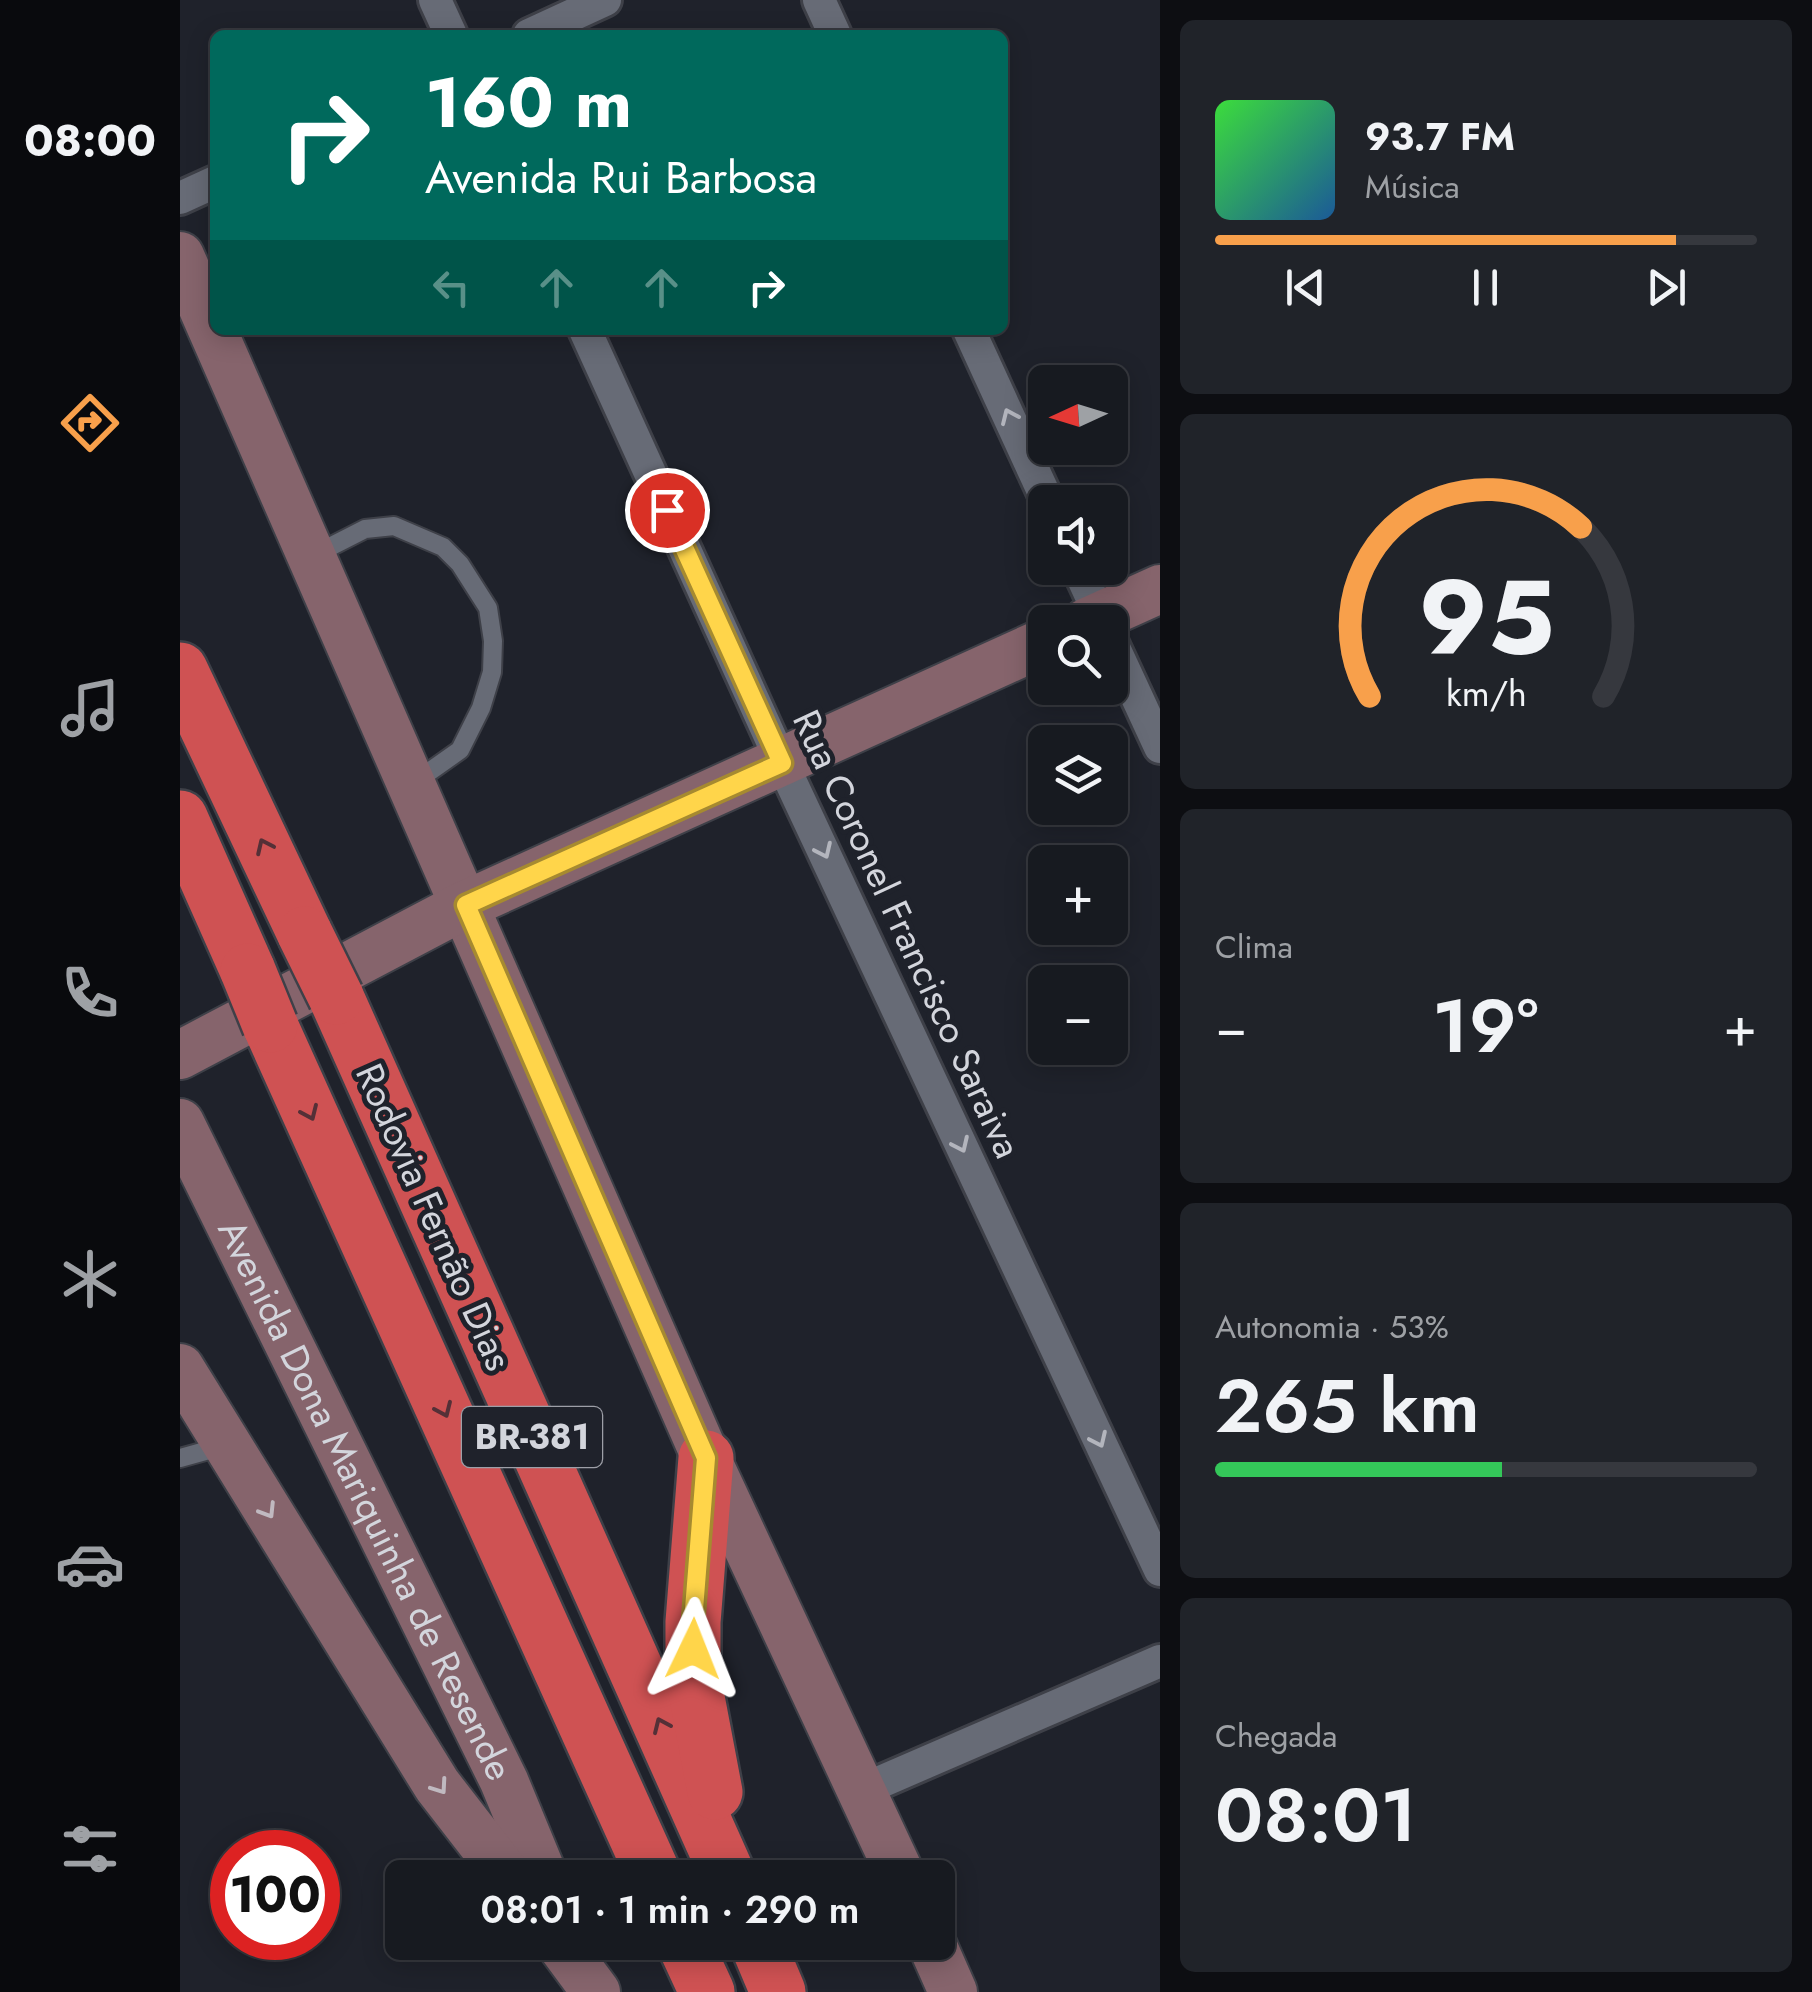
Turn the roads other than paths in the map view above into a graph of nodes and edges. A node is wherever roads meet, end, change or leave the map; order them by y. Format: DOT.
graph roads {
  1 [pos="435,0"];
  2 [pos="605,0"];
  3 [pos="819,0"];
  4 [pos="449,30"];
  5 [pos="540,30"];
  6 [pos="833,30"];
  7 [pos="210,184"];
  8 [pos="180,198"];
  9 [pos="180,256"];
  10 [pos="210,325"];
  11 [pos="214,335"];
  12 [pos="587,335"];
  13 [pos="972,335"];
  14 [pos="1040,485"];
  15 [pos="311,556"];
  16 [pos="1160,589"];
  17 [pos="1128,608"];
  18 [pos="1028,650"];
  19 [pos="180,670"];
  20 [pos="1128,682"];
  21 [pos="1160,748"];
  22 [pos="782,763"];
  23 [pos="412,784"];
  24 [pos="180,818"];
  25 [pos="466,905"];
  26 [pos="180,1055"];
  27 [pos="180,1074"];
  28 [pos="180,1083"];
  29 [pos="180,1123"];
  30 [pos="180,1368"];
  31 [pos="227,1445"];
  32 [pos="180,1458"];
  33 [pos="706,1458"];
  34 [pos="1160,1570"];
  35 [pos="1160,1661"];
  36 [pos="862,1790"];
  37 [pos="495,1860"];
  38 [pos="536,1860"];
  39 [pos="647,1860"];
  40 [pos="724,1860"];
  41 [pos="728,1860"];
  42 [pos="894,1860"];
  43 [pos="692,1960"];
  44 [pos="765,1960"];
  45 [pos="939,1960"];
  46 [pos="707,1992"];
  47 [pos="778,1992"];
  48 [pos="954,1992"];
  1 -- 4 [label="street"];
  2 -- 5 [label="street"];
  3 -- 6 [label="street"];
  7 -- 8 [label="street"];
  9 -- 10 [label="main road"];
  11 -- 15 [label="main road"];
  12 -- 22 [label="street, Rua Coronel Francisco Saraiva"];
  14 -- 13 [label="street, one-way"];
  15 -- 23 [label="main road"];
  15 -- 23 [label="lane"];
  16 -- 17 [label="main road"];
  18 -- 22 [label="main road"];
  40 -- 19 [label="highway, Rodovia Fernão Dias / BR-381, one-way, bridge"];
  20 -- 21 [label="street"];
  22 -- 25 [label="main road"];
  22 -- 34 [label="street, Rua Coronel Francisco Saraiva, one-way"];
  23 -- 25 [label="main road"];
  24 -- 39 [label="highway, Rodovia Fernão Dias / BR-381, one-way, bridge"];
  25 -- 26 [label="main road"];
  25 -- 33 [label="main road"];
  27 -- 28 [label="main road"];
  29 -- 38 [label="main road, Avenida Dona Mariquinha de Resende"];
  30 -- 31 [label="main road, Avenida Dona Mariquinha de Resende"];
  31 -- 32 [label="lane"];
  31 -- 37 [label="main road, Avenida Dona Mariquinha de Resende, one-way"];
  33 -- 36 [label="main road"];
  33 -- 41 [label="highway"];
  35 -- 36 [label="street"];
  36 -- 42 [label="main road"];
  43 -- 46 [label="highway"];
  44 -- 47 [label="highway"];
  45 -- 48 [label="main road"];
}
